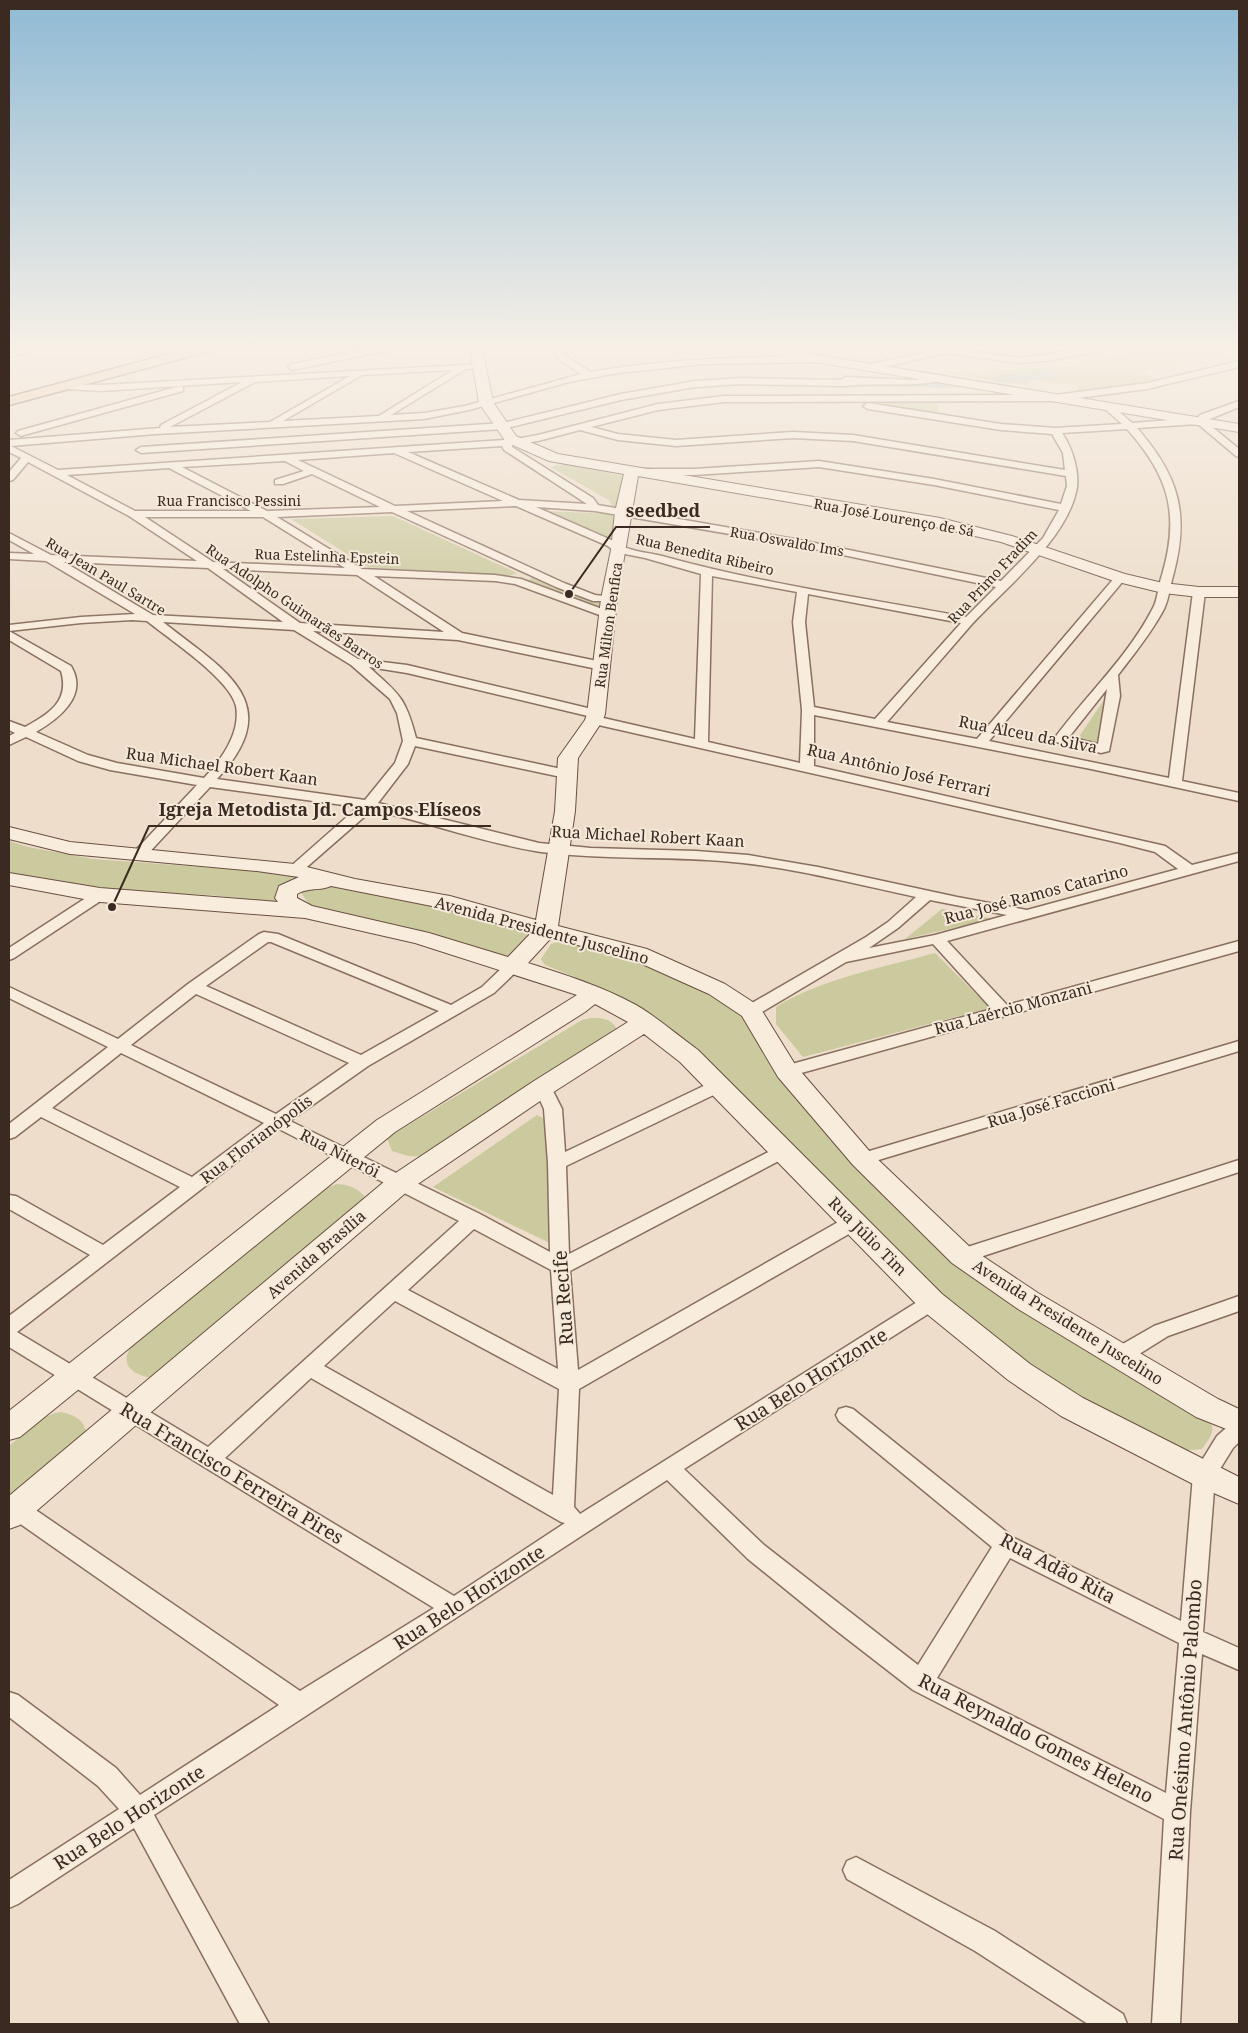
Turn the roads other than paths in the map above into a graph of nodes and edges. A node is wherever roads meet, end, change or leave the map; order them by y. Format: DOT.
graph roads {
  1 [pos="126,443"];
  2 [pos="236,443"];
  3 [pos="499,443"];
  4 [pos="511,443"];
  5 [pos="515,443"];
  6 [pos="685,443"];
  7 [pos="864,443"];
  8 [pos="887,443"];
  9 [pos="1064,443"];
  10 [pos="1144,443"];
  11 [pos="1226,443"];
  12 [pos="9,448"];
  13 [pos="141,450"];
  14 [pos="393,450"];
  15 [pos="820,450"];
  16 [pos="1239,454"];
  17 [pos="27,458"];
  18 [pos="287,458"];
  19 [pos="564,460"];
  20 [pos="170,465"];
  21 [pos="538,466"];
  22 [pos="724,470"];
  23 [pos="313,471"];
  24 [pos="632,471"];
  25 [pos="56,473"];
  26 [pos="1069,474"];
  27 [pos="9,478"];
  28 [pos="279,482"];
  29 [pos="713,485"];
  30 [pos="516,503"];
  31 [pos="394,508"];
  32 [pos="595,508"];
  33 [pos="1065,508"];
  34 [pos="623,512"];
  35 [pos="132,514"];
  36 [pos="265,514"];
  37 [pos="9,536"];
  38 [pos="24,544"];
  39 [pos="1038,549"];
  40 [pos="619,550"];
  41 [pos="9,555"];
  42 [pos="50,559"];
  43 [pos="98,560"];
  44 [pos="212,566"];
  45 [pos="534,572"];
  46 [pos="707,572"];
  47 [pos="361,573"];
  48 [pos="82,576"];
  49 [pos="1120,578"];
  50 [pos="517,582"];
  51 [pos="1004,584"];
  52 [pos="1163,588"];
  53 [pos="803,591"];
  54 [pos="1199,592"];
  55 [pos="1239,592"];
  56 [pos="609,607"];
  57 [pos="150,618"];
  58 [pos="969,622"];
  59 [pos="296,626"];
  60 [pos="9,628"];
  61 [pos="9,635"];
  62 [pos="458,636"];
  63 [pos="355,662"];
  64 [pos="602,666"];
  65 [pos="1113,676"];
  66 [pos="808,710"];
  67 [pos="595,717"];
  68 [pos="880,722"];
  69 [pos="9,726"];
  70 [pos="25,732"];
  71 [pos="9,741"];
  72 [pos="410,741"];
  73 [pos="701,743"];
  74 [pos="980,743"];
  75 [pos="807,767"];
  76 [pos="566,774"];
  77 [pos="209,781"];
  78 [pos="1175,783"];
  79 [pos="1239,797"];
  80 [pos="369,805"];
  81 [pos="9,833"];
  82 [pos="559,849"];
  83 [pos="139,855"];
  84 [pos="1239,857"];
  85 [pos="295,870"];
  86 [pos="1189,870"];
  87 [pos="9,879"];
  88 [pos="354,885"];
  89 [pos="100,894"];
  90 [pos="926,896"];
  91 [pos="305,911"];
  92 [pos="1026,914"];
  93 [pos="547,922"];
  94 [pos="893,925"];
  95 [pos="273,937"];
  96 [pos="937,939"];
  97 [pos="908,946"];
  98 [pos="1239,946"];
  99 [pos="9,955"];
  100 [pos="840,958"];
  101 [pos="513,966"];
  102 [pos="194,987"];
  103 [pos="9,992"];
  104 [pos="594,993"];
  105 [pos="452,1011"];
  106 [pos="751,1011"];
  107 [pos="1003,1011"];
  108 [pos="646,1022"];
  109 [pos="119,1046"];
  110 [pos="1239,1046"];
  111 [pos="362,1062"];
  112 [pos="787,1071"];
  113 [pos="720,1085"];
  114 [pos="543,1087"];
  115 [pos="40,1109"];
  116 [pos="278,1121"];
  117 [pos="9,1133"];
  118 [pos="784,1151"];
  119 [pos="345,1156"];
  120 [pos="862,1159"];
  121 [pos="557,1163"];
  122 [pos="1239,1166"];
  123 [pos="400,1183"];
  124 [pos="194,1186"];
  125 [pos="9,1201"];
  126 [pos="473,1219"];
  127 [pos="854,1222"];
  128 [pos="104,1254"];
  129 [pos="962,1256"];
  130 [pos="561,1268"];
  131 [pos="393,1291"];
  132 [pos="932,1302"];
  133 [pos="1239,1303"];
  134 [pos="9,1327"];
  135 [pos="9,1338"];
  136 [pos="1121,1355"];
  137 [pos="310,1368"];
  138 [pos="73,1376"];
  139 [pos="569,1385"];
  140 [pos="131,1412"];
  141 [pos="846,1415"];
  142 [pos="1239,1422"];
  143 [pos="9,1428"];
  144 [pos="1239,1429"];
  145 [pos="209,1459"];
  146 [pos="668,1468"];
  147 [pos="1204,1475"];
  148 [pos="1239,1490"];
  149 [pos="12,1512"];
  150 [pos="572,1517"];
  151 [pos="1006,1545"];
  152 [pos="454,1608"];
  153 [pos="1190,1637"];
  154 [pos="1239,1659"];
  155 [pos="922,1682"];
  156 [pos="9,1703"];
  157 [pos="300,1705"];
  158 [pos="139,1812"];
  159 [pos="1177,1812"];
  160 [pos="856,1870"];
  161 [pos="9,1896"];
  162 [pos="255,2024"];
  163 [pos="1113,2024"];
  164 [pos="1166,2024"];
  1 -- 13 [label="street"];
  2 -- 13 [label="street"];
  3 -- 14 [label="street"];
  4 -- 21 [label="street"];
  5 -- 19 [label="main road, Rua José Lourenço de Sá"];
  6 -- 15 [label="street"];
  7 -- 15 [label="street"];
  8 -- 26 [label="street"];
  9 -- 26 [label="street, Rua Primo Fradim"];
  10 -- 52 [label="street"];
  11 -- 16 [label="street"];
  12 -- 17 [label="street, Rua Adolpho Guimarães Barros"];
  13 -- 20 [label="street"];
  14 -- 18 [label="street"];
  14 -- 30 [label="street, Rua Benedita Ribeiro"];
  15 -- 22 [label="street"];
  15 -- 33 [label="street"];
  17 -- 25 [label="street, Rua Adolpho Guimarães Barros"];
  17 -- 27 [label="street"];
  18 -- 20 [label="street"];
  18 -- 23 [label="street"];
  19 -- 21 [label="street"];
  19 -- 24 [label="main road, Rua José Lourenço de Sá"];
  20 -- 25 [label="street"];
  20 -- 36 [label="street"];
  21 -- 32 [label="street"];
  22 -- 24 [label="street"];
  22 -- 29 [label="street"];
  23 -- 28 [label="street"];
  23 -- 31 [label="street"];
  24 -- 29 [label="main road, Rua José Lourenço de Sá"];
  24 -- 34 [label="main road, Rua Milton Benfica"];
  25 -- 35 [label="street, Rua Adolpho Guimarães Barros"];
  26 -- 33 [label="street, Rua Primo Fradim"];
  29 -- 39 [label="main road, Rua José Lourenço de Sá"];
  30 -- 31 [label="street, Rua Francisco Pessini"];
  30 -- 32 [label="street, Rua Francisco Pessini"];
  30 -- 40 [label="street, Rua Benedita Ribeiro"];
  31 -- 36 [label="street, Rua Francisco Pessini"];
  31 -- 45 [label="street"];
  32 -- 34 [label="street, Rua Oswaldo Ims"];
  33 -- 39 [label="street, Rua Primo Fradim"];
  34 -- 40 [label="main road, Rua Milton Benfica"];
  34 -- 51 [label="street, Rua Oswaldo Ims"];
  35 -- 36 [label="street, Rua Francisco Pessini"];
  35 -- 44 [label="street, Rua Adolpho Guimarães Barros"];
  36 -- 47 [label="street"];
  37 -- 38 [label="street, Rua Jean Paul Sartre"];
  38 -- 41 [label="street"];
  38 -- 42 [label="street, Rua Jean Paul Sartre"];
  39 -- 49 [label="main road, Rua José Lourenço de Sá"];
  39 -- 51 [label="street, Rua Primo Fradim"];
  40 -- 46 [label="street, Rua Benedita Ribeiro"];
  40 -- 56 [label="main road, Rua Milton Benfica"];
  41 -- 42 [label="street, Rua Estelinha Epstein"];
  42 -- 43 [label="street, Rua Estelinha Epstein"];
  42 -- 48 [label="street, Rua Jean Paul Sartre"];
  43 -- 44 [label="street, Rua Estelinha Epstein"];
  43 -- 48 [label="street"];
  44 -- 47 [label="street, Rua Estelinha Epstein"];
  44 -- 59 [label="street, Rua Adolpho Guimarães Barros"];
  45 -- 50 [label="street"];
  45 -- 56 [label="street"];
  46 -- 53 [label="street, Rua Benedita Ribeiro"];
  46 -- 73 [label="street"];
  47 -- 50 [label="street, Rua Estelinha Epstein"];
  47 -- 62 [label="street"];
  48 -- 57 [label="street, Rua Jean Paul Sartre"];
  49 -- 52 [label="main road, Rua José Lourenço de Sá"];
  49 -- 74 [label="street"];
  50 -- 56 [label="street, Rua Estelinha Epstein"];
  51 -- 58 [label="street, Rua Primo Fradim"];
  52 -- 54 [label="main road, Rua José Lourenço de Sá"];
  52 -- 65 [label="street"];
  53 -- 58 [label="street, Rua Benedita Ribeiro"];
  53 -- 66 [label="street"];
  54 -- 55 [label="main road, Rua José Lourenço de Sá"];
  54 -- 78 [label="street"];
  56 -- 64 [label="main road, Rua Milton Benfica"];
  57 -- 59 [label="street"];
  57 -- 60 [label="street"];
  57 -- 77 [label="street, Rua Jean Paul Sartre"];
  58 -- 68 [label="street, Rua Primo Fradim"];
  59 -- 62 [label="street"];
  59 -- 63 [label="street, Rua Adolpho Guimarães Barros"];
  61 -- 70 [label="street"];
  62 -- 64 [label="street"];
  63 -- 67 [label="street"];
  63 -- 72 [label="street, Rua Adolpho Guimarães Barros"];
  64 -- 67 [label="main road, Rua Milton Benfica"];
  65 -- 65 [label="street"];
  66 -- 68 [label="street, Rua Alceu da Silva"];
  66 -- 75 [label="street"];
  67 -- 73 [label="street, Rua Antônio José Ferrari"];
  67 -- 76 [label="main road"];
  68 -- 74 [label="street, Rua Alceu da Silva"];
  69 -- 70 [label="street, Rua Michael Robert Kaan"];
  70 -- 71 [label="street"];
  70 -- 77 [label="street, Rua Michael Robert Kaan"];
  72 -- 76 [label="street"];
  72 -- 80 [label="street"];
  73 -- 75 [label="street, Rua Antônio José Ferrari"];
  74 -- 78 [label="street, Rua Alceu da Silva"];
  75 -- 86 [label="street, Rua Antônio José Ferrari"];
  76 -- 82 [label="main road"];
  77 -- 80 [label="street, Rua Michael Robert Kaan"];
  77 -- 83 [label="street, Rua Jean Paul Sartre"];
  78 -- 79 [label="street, Rua Alceu da Silva"];
  80 -- 82 [label="street, Rua Michael Robert Kaan"];
  80 -- 85 [label="street"];
  81 -- 83 [label="main road, Avenida Presidente Juscelino"];
  82 -- 90 [label="street, Rua Michael Robert Kaan"];
  82 -- 93 [label="main road"];
  83 -- 85 [label="main road, Avenida Presidente Juscelino"];
  84 -- 86 [label="street, Rua José Ramos Catarino"];
  85 -- 88 [label="main road, Avenida Presidente Juscelino"];
  86 -- 92 [label="street, Rua José Ramos Catarino"];
  87 -- 89 [label="main road"];
  88 -- 91 [label="main road"];
  88 -- 93 [label="main road, Avenida Presidente Juscelino"];
  89 -- 91 [label="main road"];
  89 -- 99 [label="street"];
  90 -- 92 [label="street, Rua Michael Robert Kaan"];
  90 -- 94 [label="street"];
  91 -- 101 [label="main road"];
  92 -- 96 [label="street, Rua José Ramos Catarino"];
  93 -- 101 [label="main road"];
  93 -- 106 [label="main road, Avenida Presidente Juscelino"];
  94 -- 97 [label="street"];
  94 -- 100 [label="street"];
  95 -- 102 [label="street"];
  95 -- 105 [label="street"];
  96 -- 97 [label="street, Rua José Ramos Catarino"];
  96 -- 107 [label="street"];
  97 -- 100 [label="street, Rua José Ramos Catarino"];
  98 -- 107 [label="street, Rua Laércio Monzani"];
  100 -- 106 [label="street"];
  101 -- 104 [label="main road, Rua Júlio Tim"];
  101 -- 105 [label="street, Rua Florianópolis"];
  102 -- 109 [label="street"];
  102 -- 111 [label="street"];
  103 -- 109 [label="street, Rua Niterói"];
  104 -- 108 [label="main road, Rua Júlio Tim"];
  104 -- 119 [label="main road"];
  105 -- 111 [label="street, Rua Florianópolis"];
  106 -- 112 [label="main road, Avenida Presidente Juscelino"];
  107 -- 112 [label="street, Rua Laércio Monzani"];
  108 -- 113 [label="main road, Rua Júlio Tim"];
  108 -- 114 [label="main road, Avenida Brasília"];
  109 -- 115 [label="street"];
  109 -- 116 [label="street, Rua Niterói"];
  110 -- 120 [label="street, Rua José Faccioni"];
  111 -- 116 [label="street, Rua Florianópolis"];
  112 -- 120 [label="main road, Avenida Presidente Juscelino"];
  113 -- 118 [label="main road, Rua Júlio Tim"];
  113 -- 121 [label="street"];
  114 -- 121 [label="street, Rua Recife"];
  114 -- 123 [label="main road, Avenida Brasília"];
  115 -- 117 [label="street"];
  115 -- 124 [label="street"];
  116 -- 119 [label="street, Rua Niterói"];
  116 -- 124 [label="street, Rua Florianópolis"];
  118 -- 127 [label="main road, Rua Júlio Tim"];
  118 -- 130 [label="street"];
  119 -- 123 [label="street, Rua Niterói"];
  119 -- 138 [label="main road"];
  120 -- 129 [label="main road, Avenida Presidente Juscelino"];
  121 -- 130 [label="street, Rua Recife"];
  122 -- 129 [label="street"];
  123 -- 126 [label="street, Rua Niterói"];
  123 -- 140 [label="main road, Avenida Brasília"];
  124 -- 128 [label="street, Rua Florianópolis"];
  125 -- 128 [label="street"];
  126 -- 130 [label="street, Rua Niterói"];
  126 -- 131 [label="street"];
  127 -- 132 [label="main road, Rua Júlio Tim"];
  127 -- 139 [label="street"];
  128 -- 134 [label="street, Rua Florianópolis"];
  129 -- 136 [label="main road, Avenida Presidente Juscelino"];
  130 -- 139 [label="street, Rua Recife"];
  131 -- 137 [label="street"];
  131 -- 139 [label="street"];
  132 -- 146 [label="street, Rua Belo Horizonte"];
  132 -- 147 [label="main road, Rua Júlio Tim"];
  133 -- 136 [label="street"];
  135 -- 138 [label="street, Rua Francisco Ferreira Pires"];
  136 -- 142 [label="main road, Avenida Presidente Juscelino"];
  137 -- 145 [label="street"];
  137 -- 150 [label="street"];
  138 -- 140 [label="street, Rua Francisco Ferreira Pires"];
  138 -- 143 [label="main road"];
  139 -- 150 [label="street, Rua Recife"];
  140 -- 145 [label="street, Rua Francisco Ferreira Pires"];
  140 -- 149 [label="main road, Avenida Brasília"];
  141 -- 151 [label="street, Rua Adão Rita"];
  144 -- 147 [label="street, Rua Onésimo Antônio Palombo"];
  145 -- 152 [label="street, Rua Francisco Ferreira Pires"];
  146 -- 150 [label="street, Rua Belo Horizonte"];
  146 -- 155 [label="street, Rua Reynaldo Gomes Heleno"];
  147 -- 148 [label="main road, Rua Júlio Tim"];
  147 -- 153 [label="street, Rua Onésimo Antônio Palombo"];
  149 -- 157 [label="street"];
  150 -- 152 [label="street, Rua Belo Horizonte"];
  151 -- 153 [label="street, Rua Adão Rita"];
  151 -- 155 [label="street"];
  152 -- 157 [label="street, Rua Belo Horizonte"];
  153 -- 154 [label="street, Rua Adão Rita"];
  153 -- 159 [label="street, Rua Onésimo Antônio Palombo"];
  155 -- 159 [label="street, Rua Reynaldo Gomes Heleno"];
  156 -- 158 [label="street"];
  157 -- 158 [label="street, Rua Belo Horizonte"];
  158 -- 161 [label="street, Rua Belo Horizonte"];
  158 -- 162 [label="street"];
  159 -- 164 [label="street, Rua Onésimo Antônio Palombo"];
  160 -- 163 [label="street"];
}
